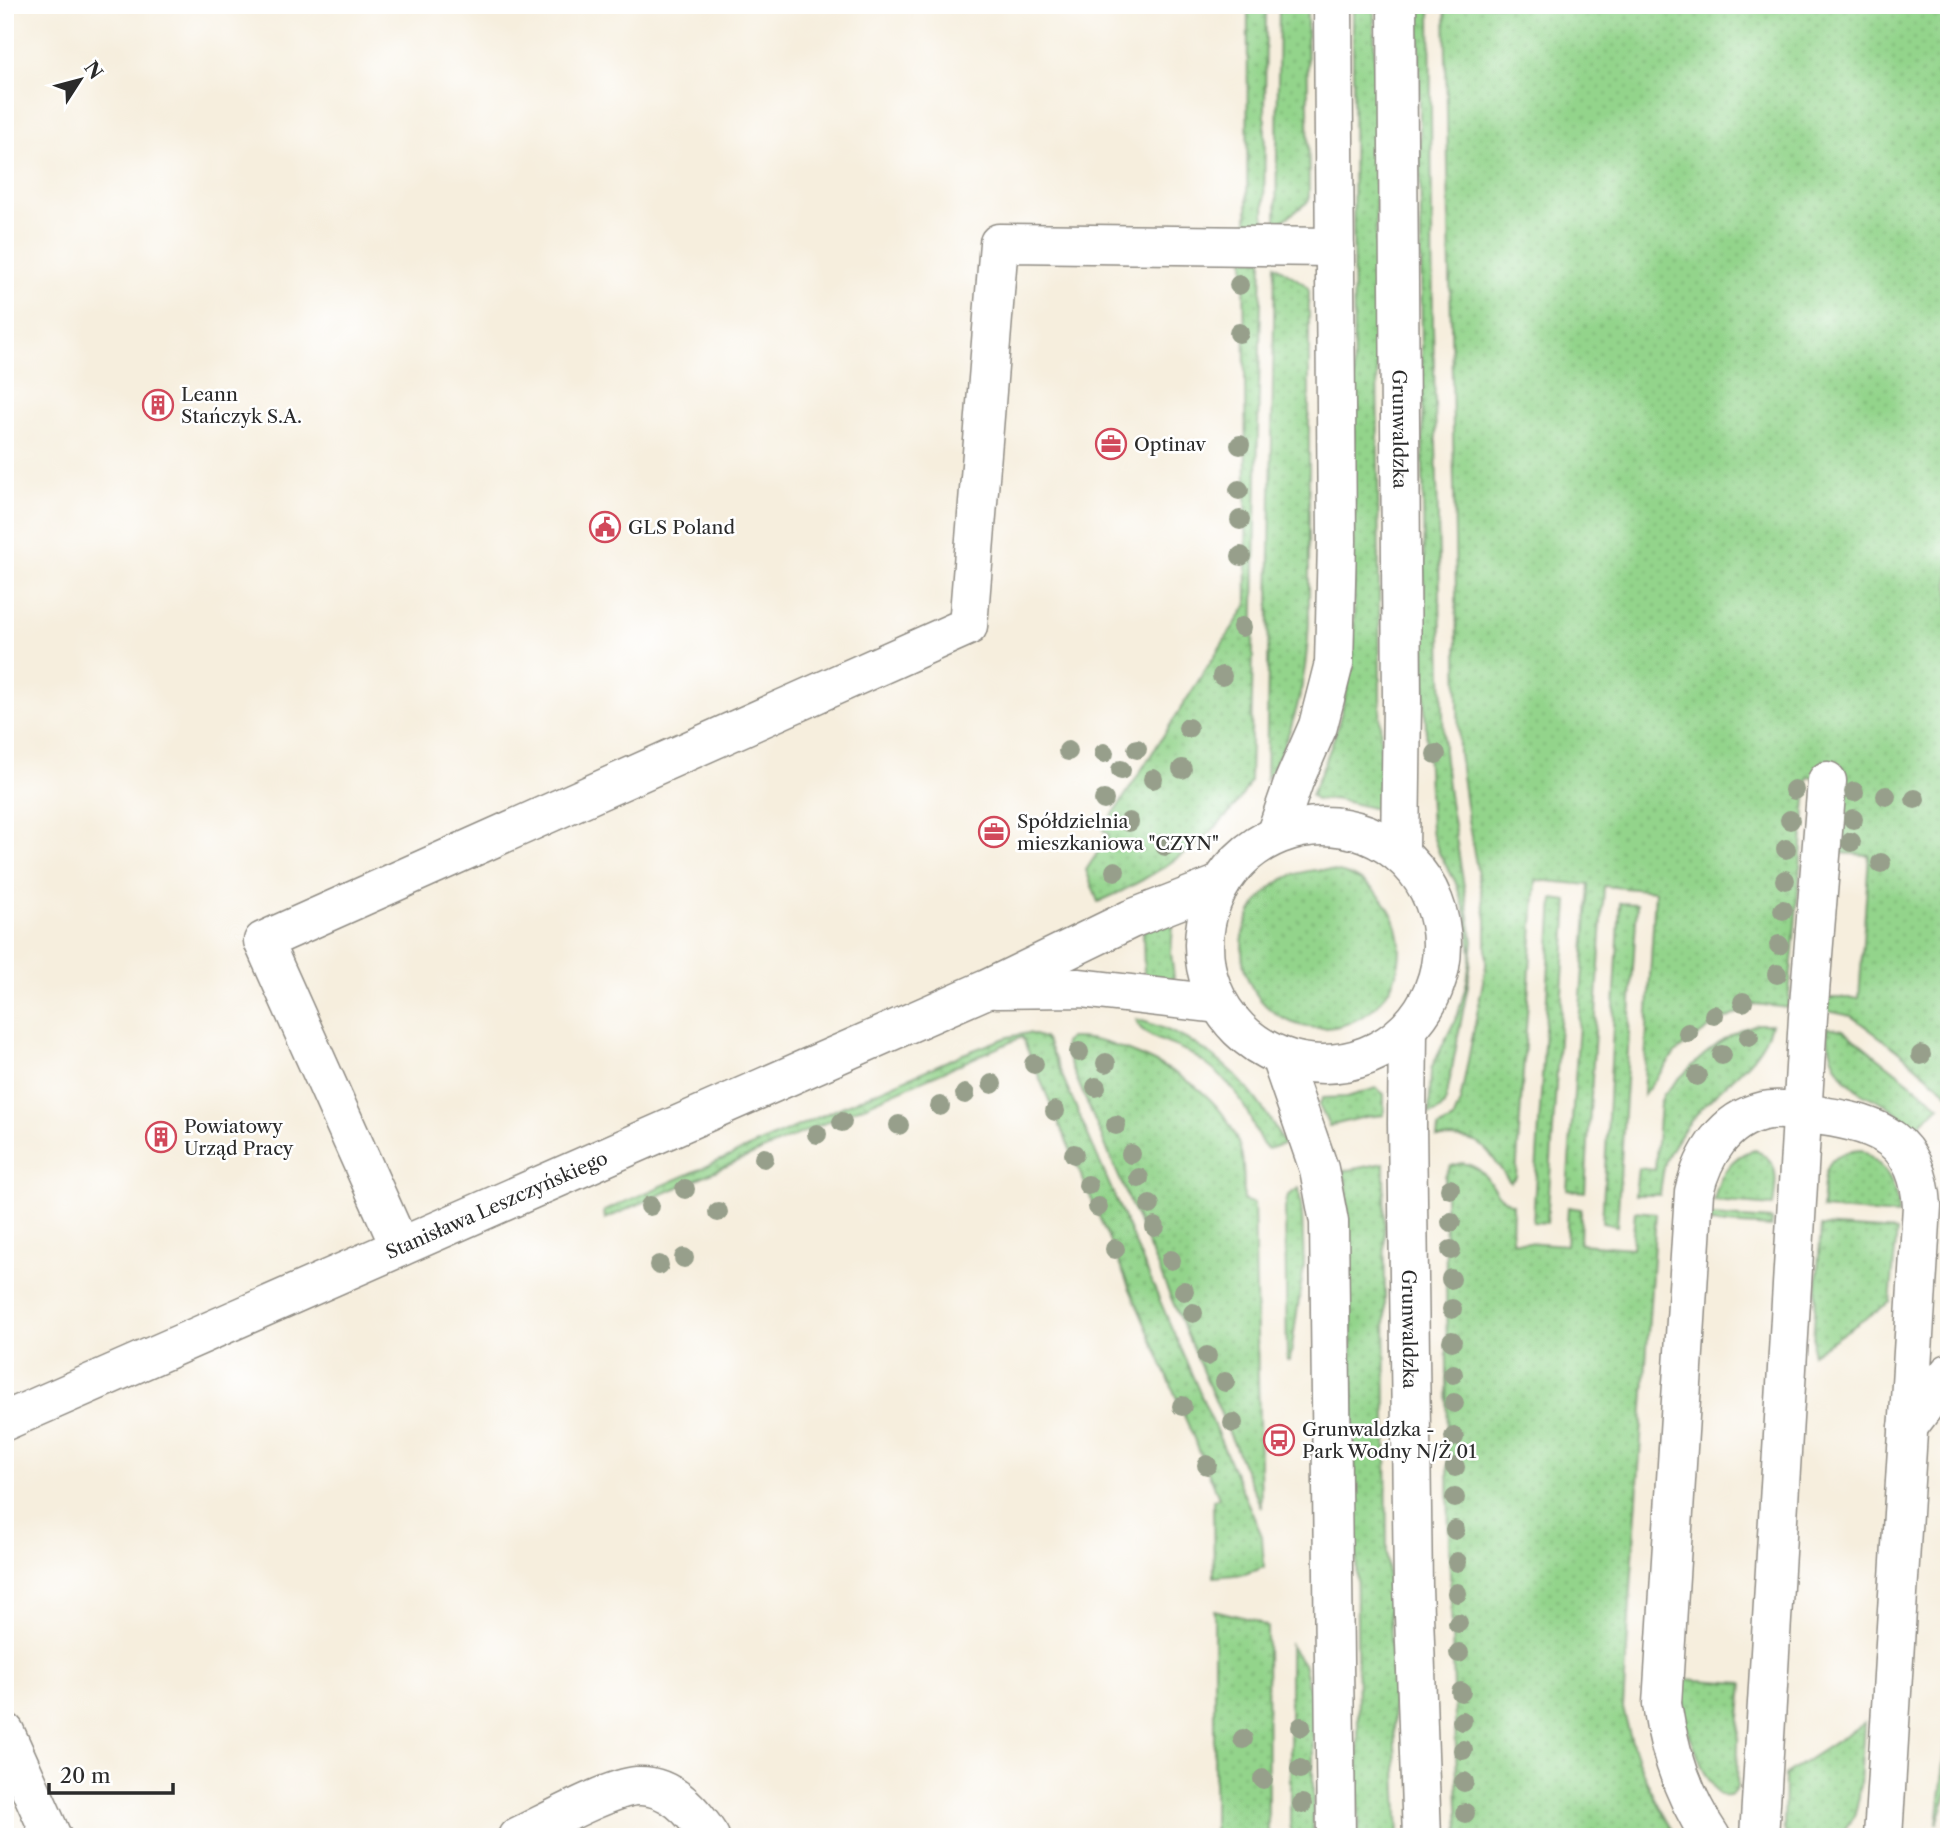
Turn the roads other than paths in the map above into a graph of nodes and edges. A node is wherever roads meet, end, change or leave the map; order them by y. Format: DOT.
graph roads {
  1 [pos="1333,5"];
  2 [pos="1397,5"];
  3 [pos="1335,247"];
  4 [pos="1827,781"];
  5 [pos="1276,834"];
  6 [pos="1400,852"];
  7 [pos="1218,885"];
  8 [pos="987,989"];
  9 [pos="1218,1004"];
  10 [pos="1408,1030"];
  11 [pos="1280,1057"];
  12 [pos="1802,1113"];
  13 [pos="400,1247"];
  14 [pos="1949,1373"];
  15 [pos="5,1421"];
  16 [pos="1908,1427"];
  17 [pos="5,1732"];
  18 [pos="52,1837"];
  19 [pos="517,1837"];
  20 [pos="709,1837"];
  21 [pos="1336,1837"];
  22 [pos="1422,1837"];
  23 [pos="1711,1837"];
  24 [pos="1759,1837"];
  25 [pos="1883,1837"];
  1 -- 3 [label="street"];
  2 -- 6 [label="street, Grunwaldzka"];
  3 -- 5 [label="street"];
  3 -- 13 [label="street"];
  4 -- 12 [label="street"];
  5 -- 6 [label="street"];
  5 -- 7 [label="street"];
  6 -- 10 [label="street"];
  7 -- 8 [label="street, Stanisława Leszczyńskiego"];
  7 -- 9 [label="street"];
  8 -- 9 [label="street, Stanisława Leszczyńskiego"];
  8 -- 13 [label="street, Stanisława Leszczyńskiego"];
  9 -- 11 [label="street"];
  10 -- 11 [label="street"];
  10 -- 22 [label="street, Grunwaldzka"];
  11 -- 21 [label="street"];
  12 -- 16 [label="street"];
  12 -- 23 [label="street"];
  12 -- 24 [label="street"];
  13 -- 15 [label="street, Stanisława Leszczyńskiego"];
  14 -- 16 [label="street"];
  16 -- 25 [label="street"];
  17 -- 18 [label="street"];
  19 -- 20 [label="street"];
}
